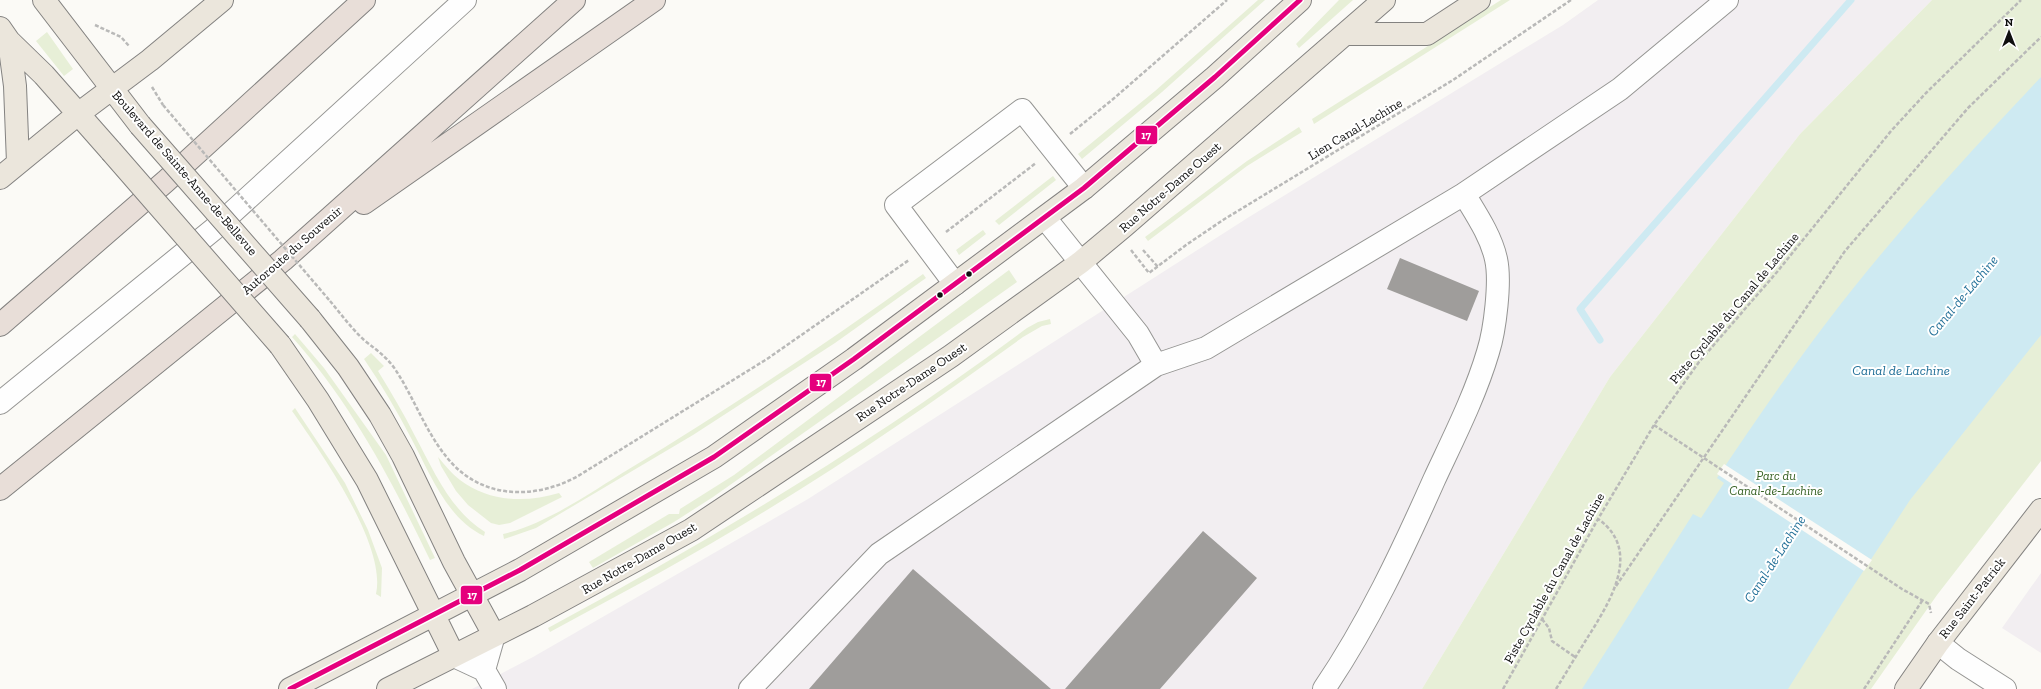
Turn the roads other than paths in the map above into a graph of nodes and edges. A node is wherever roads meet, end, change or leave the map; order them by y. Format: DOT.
graph roads {
  1 [pos="44,0"];
  2 [pos="222,0"];
  3 [pos="364,0"];
  4 [pos="465,0"];
  5 [pos="574,0"];
  6 [pos="654,0"];
  7 [pos="1300,0"];
  8 [pos="1384,0"];
  9 [pos="1479,0"];
  10 [pos="1727,0"];
  11 [pos="1345,34"];
  12 [pos="11,45"];
  13 [pos="112,89"];
  14 [pos="78,114"];
  15 [pos="18,163"];
  16 [pos="0,178"];
  17 [pos="1084,188"];
  18 [pos="1464,194"];
  19 [pos="1045,218"];
  20 [pos="283,260"];
  21 [pos="1081,262"];
  22 [pos="955,284"];
  23 [pos="0,325"];
  24 [pos="1156,365"];
  25 [pos="0,404"];
  26 [pos="0,489"];
  27 [pos="2041,510"];
  28 [pos="472,595"];
  29 [pos="434,615"];
  30 [pos="494,635"];
  31 [pos="1938,643"];
  32 [pos="454,656"];
  33 [pos="484,670"];
  34 [pos="290,689"];
  35 [pos="388,689"];
  36 [pos="495,689"];
  37 [pos="750,689"];
  38 [pos="1324,689"];
  39 [pos="1906,689"];
  40 [pos="2005,689"];
  1 -- 13 [label="main road, Boulevard de Sainte-Anne-de-Bellevue"];
  2 -- 13 [label="main road"];
  3 -- 23 [label="highway"];
  4 -- 25 [label="street"];
  5 -- 20 [label="highway, Autoroute du Souvenir"];
  6 -- 20 [label="highway"];
  7 -- 17 [label="main road"];
  8 -- 11 [label="main road, Rue Notre-Dame Ouest"];
  9 -- 11 [label="main road"];
  10 -- 18 [label="street"];
  11 -- 21 [label="main road, Rue Notre-Dame Ouest"];
  12 -- 14 [label="main road"];
  12 -- 15 [label="main road"];
  13 -- 14 [label="main road"];
  13 -- 28 [label="main road, Boulevard de Sainte-Anne-de-Bellevue, bridge"];
  14 -- 15 [label="main road"];
  14 -- 29 [label="main road, bridge"];
  15 -- 16 [label="main road"];
  17 -- 19 [label="main road"];
  17 -- 22 [label="street"];
  18 -- 24 [label="street"];
  18 -- 38 [label="street"];
  19 -- 21 [label="street"];
  19 -- 22 [label="main road"];
  20 -- 26 [label="highway, Autoroute du Souvenir"];
  21 -- 24 [label="street"];
  21 -- 30 [label="main road, Rue Notre-Dame Ouest"];
  22 -- 28 [label="main road"];
  24 -- 37 [label="street"];
  27 -- 31 [label="main road, Rue Saint-Patrick"];
  28 -- 29 [label="main road"];
  28 -- 30 [label="main road, Boulevard de Sainte-Anne-de-Bellevue"];
  29 -- 32 [label="main road"];
  29 -- 34 [label="main road"];
  30 -- 32 [label="main road, Rue Notre-Dame Ouest"];
  30 -- 33 [label="street"];
  31 -- 39 [label="main road, Rue Saint-Patrick"];
  31 -- 40 [label="street"];
  32 -- 33 [label="street"];
  32 -- 35 [label="main road, Rue Notre-Dame Ouest"];
  33 -- 36 [label="street"];
}
